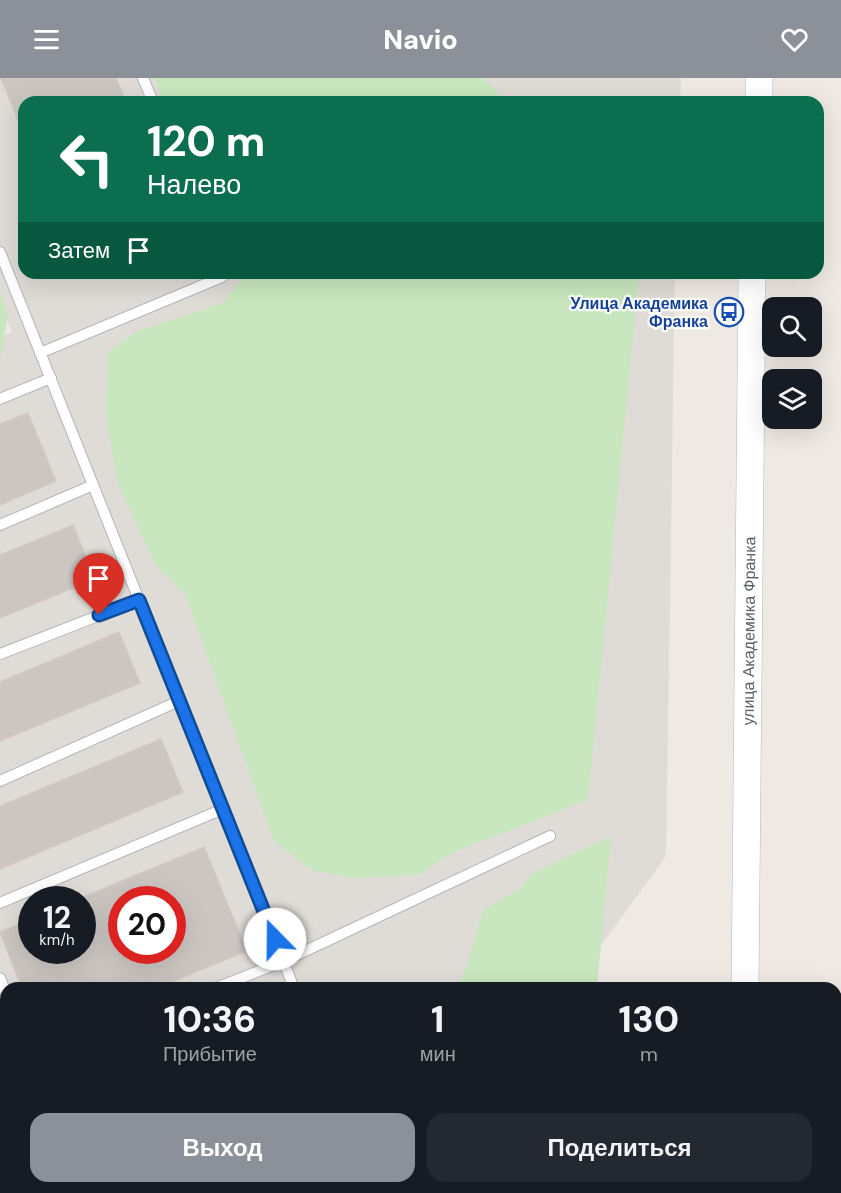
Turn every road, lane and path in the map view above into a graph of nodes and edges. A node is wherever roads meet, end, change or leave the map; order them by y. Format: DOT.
graph roads {
  1 [pos="143,78"];
  2 [pos="759,78"];
  3 [pos="150,96"];
  4 [pos="759,96"];
  5 [pos="0,252"];
  6 [pos="217,279"];
  7 [pos="752,279"];
  8 [pos="40,353"];
  9 [pos="51,378"];
  10 [pos="0,399"];
  11 [pos="93,485"];
  12 [pos="0,525"];
  13 [pos="139,600"];
  14 [pos="0,654"];
  15 [pos="179,701"];
  16 [pos="0,781"];
  17 [pos="223,809"];
  18 [pos="550,836"];
  19 [pos="0,903"];
  20 [pos="284,961"];
  21 [pos="231,982"];
  22 [pos="292,982"];
  23 [pos="745,982"];
  1 -- 3 [label="lane"];
  2 -- 4 [label="street"];
  5 -- 8 [label="lane"];
  6 -- 8 [label="lane"];
  7 -- 23 [label="street, улица Академика Франка"];
  8 -- 9 [label="lane"];
  9 -- 10 [label="lane"];
  9 -- 11 [label="lane"];
  11 -- 12 [label="lane"];
  11 -- 13 [label="lane"];
  13 -- 14 [label="lane"];
  13 -- 15 [label="lane"];
  15 -- 16 [label="lane"];
  15 -- 17 [label="lane"];
  17 -- 19 [label="lane"];
  17 -- 20 [label="lane"];
  18 -- 20 [label="lane"];
  20 -- 21 [label="lane"];
  20 -- 22 [label="lane"];
}
